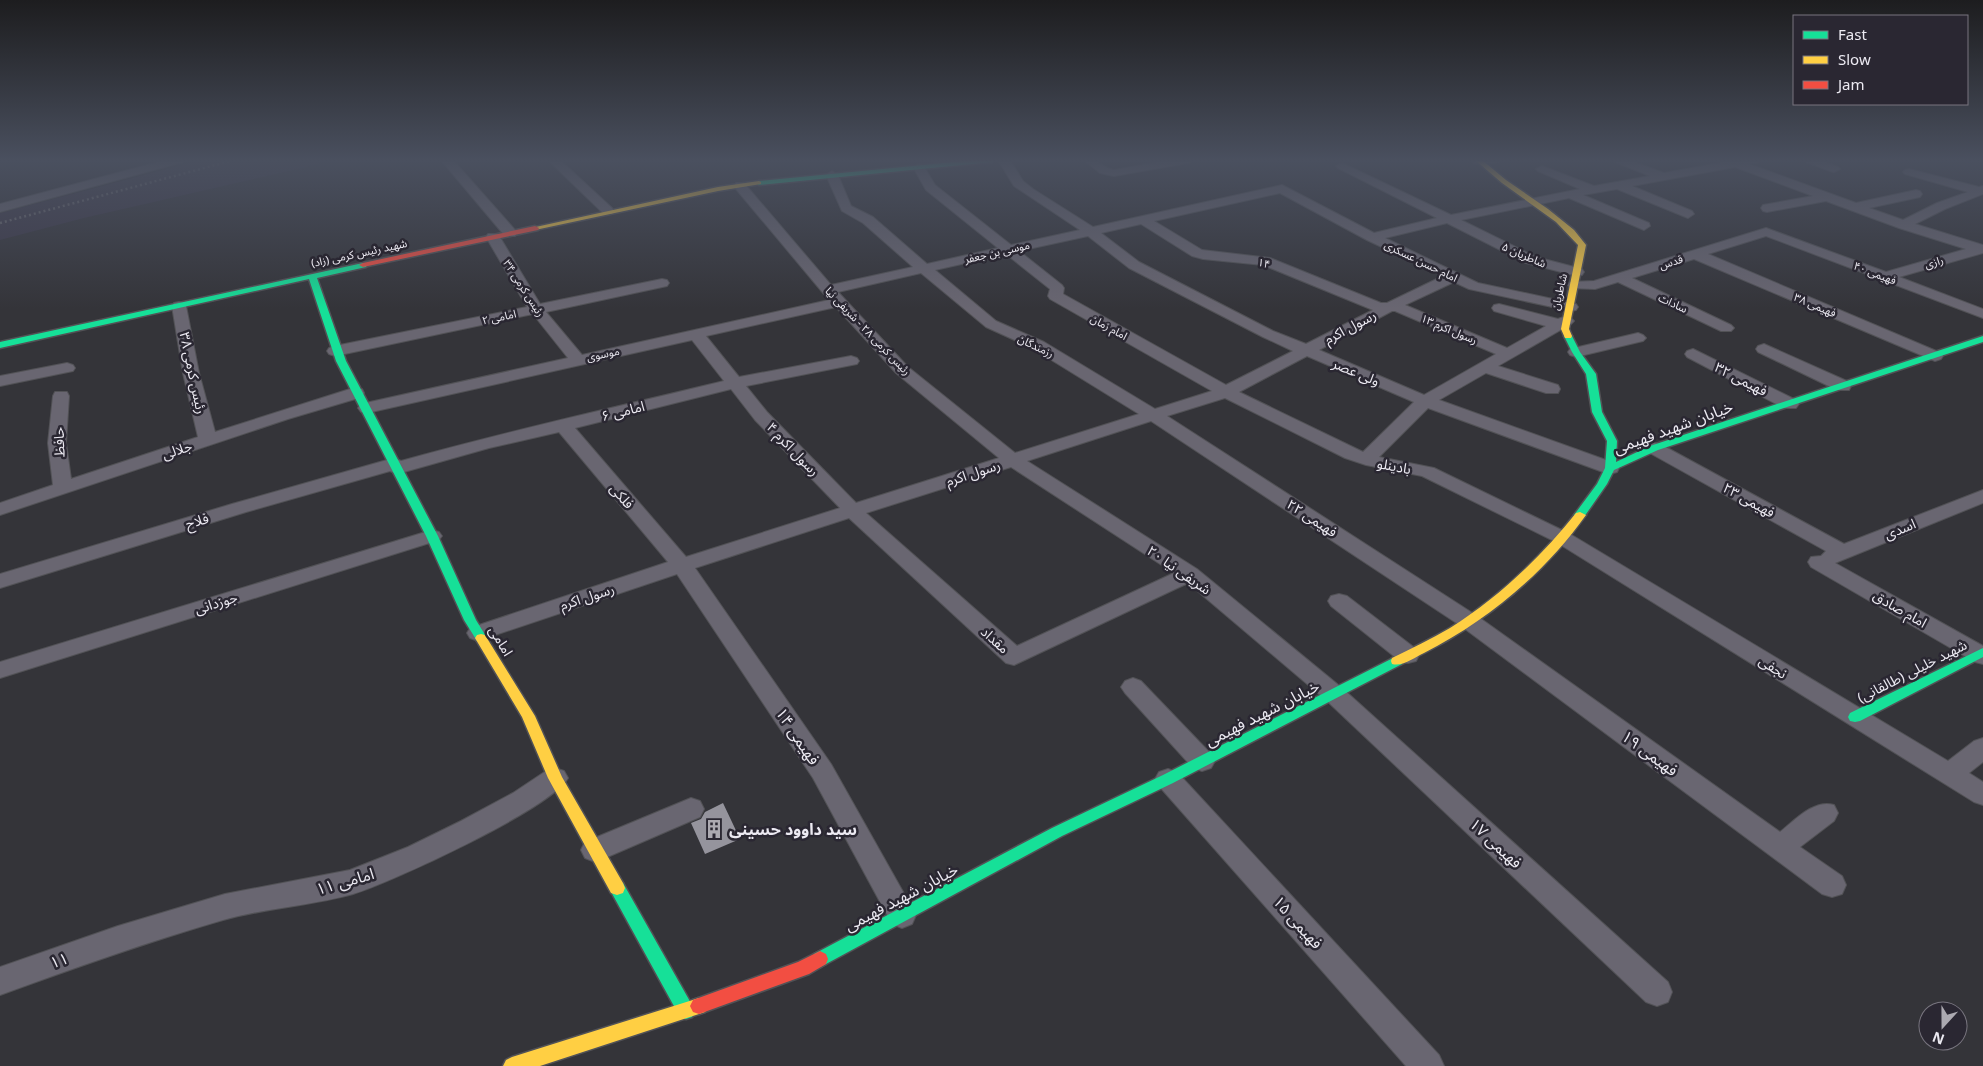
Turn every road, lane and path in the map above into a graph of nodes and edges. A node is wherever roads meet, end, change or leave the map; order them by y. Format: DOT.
graph roads {
  1 [pos="490,210"];
  2 [pos="615,210"];
  3 [pos="760,210"];
  4 [pos="849,210"];
  5 [pos="959,210"];
  6 [pos="1057,210"];
  7 [pos="1186,210"];
  8 [pos="1322,210"];
  9 [pos="1429,210"];
  10 [pos="1491,210"];
  11 [pos="1543,210"];
  12 [pos="1606,210"];
  13 [pos="1678,210"];
  14 [pos="1861,210"];
  15 [pos="1935,210"];
  16 [pos="608,211"];
  17 [pos="1688,214"];
  18 [pos="1447,219"];
  19 [pos="1141,220"];
  20 [pos="1904,225"];
  21 [pos="1644,226"];
  22 [pos="1090,231"];
  23 [pos="1766,232"];
  24 [pos="510,233"];
  25 [pos="493,237"];
  26 [pos="1372,237"];
  27 [pos="1009,249"];
  28 [pos="1981,249"];
  29 [pos="1696,254"];
  30 [pos="923,268"];
  31 [pos="312,276"];
  32 [pos="1453,277"];
  33 [pos="1885,277"];
  34 [pos="1576,278"];
  35 [pos="1620,278"];
  36 [pos="662,283"];
  37 [pos="834,296"];
  38 [pos="179,306"];
  39 [pos="1389,307"];
  40 [pos="1499,308"];
  41 [pos="536,309"];
  42 [pos="1983,314"];
  43 [pos="1565,317"];
  44 [pos="1726,328"];
  45 [pos="696,334"];
  46 [pos="1638,338"];
  47 [pos="1983,339"];
  48 [pos="0,346"];
  49 [pos="1764,348"];
  50 [pos="1306,350"];
  51 [pos="335,351"];
  52 [pos="1576,352"];
  53 [pos="1509,354"];
  54 [pos="1693,354"];
  55 [pos="1935,356"];
  56 [pos="578,360"];
  57 [pos="852,361"];
  58 [pos="67,368"];
  59 [pos="1486,368"];
  60 [pos="0,381"];
  61 [pos="735,383"];
  62 [pos="1843,386"];
  63 [pos="1552,389"];
  64 [pos="1226,392"];
  65 [pos="356,393"];
  66 [pos="60,396"];
  67 [pos="1425,402"];
  68 [pos="1790,404"];
  69 [pos="367,408"];
  70 [pos="1155,416"];
  71 [pos="563,426"];
  72 [pos="208,440"];
  73 [pos="1654,448"];
  74 [pos="1013,460"];
  75 [pos="1366,460"];
  76 [pos="395,466"];
  77 [pos="1610,468"];
  78 [pos="63,488"];
  79 [pos="1983,496"];
  80 [pos="0,510"];
  81 [pos="854,512"];
  82 [pos="432,536"];
  83 [pos="1563,538"];
  84 [pos="1843,552"];
  85 [pos="1818,562"];
  86 [pos="682,565"];
  87 [pos="1190,574"];
  88 [pos="0,581"];
  89 [pos="1338,601"];
  90 [pos="1469,621"];
  91 [pos="478,633"];
  92 [pos="1982,654"];
  93 [pos="1408,655"];
  94 [pos="0,670"];
  95 [pos="1133,687"];
  96 [pos="1334,694"];
  97 [pos="1855,717"];
  98 [pos="1983,748"];
  99 [pos="1202,761"];
  100 [pos="1950,774"];
  101 [pos="554,778"];
  102 [pos="1168,779"];
  103 [pos="1983,796"];
  104 [pos="691,809"];
  105 [pos="1825,813"];
  106 [pos="1780,847"];
  107 [pos="595,850"];
  108 [pos="1832,885"];
  109 [pos="902,915"];
  110 [pos="118,939"];
  111 [pos="0,981"];
  112 [pos="1657,992"];
  113 [pos="686,1011"];
  114 [pos="512,1066"];
  115 [pos="1428,1066"];
  1 -- 24 [label="street"];
  2 -- 16 [label="street, شهید رئیس کرمی (زاد)"];
  3 -- 37 [label="street, رئیس کرمی ۲۸ - شریفی نیا"];
  4 -- 30 [label="street, رزمندگان"];
  5 -- 27 [label="street"];
  6 -- 22 [label="street, ولی عصر"];
  7 -- 19 [label="street, موسی بن جعفر"];
  8 -- 26 [label="street, امام حسن عسکری"];
  9 -- 18 [label="street, شاطریان ۵"];
  10 -- 18 [label="street"];
  11 -- 34 [label="street, شاطریان"];
  12 -- 21 [label="street"];
  13 -- 17 [label="street"];
  14 -- 20 [label="street"];
  15 -- 20 [label="street"];
  16 -- 24 [label="street, شهید رئیس کرمی (زاد)"];
  18 -- 26 [label="street"];
  18 -- 34 [label="street, شاطریان ۵"];
  19 -- 22 [label="street, موسی بن جعفر"];
  19 -- 39 [label="street, ۱۴"];
  20 -- 28 [label="street"];
  22 -- 27 [label="street, موسی بن جعفر"];
  22 -- 50 [label="street, ولی عصر"];
  23 -- 29 [label="street, قدس"];
  23 -- 33 [label="street, فهیمی ۴۰"];
  24 -- 25 [label="street, شهید رئیس کرمی (زاد)"];
  25 -- 31 [label="street, شهید رئیس کرمی (زاد)"];
  25 -- 41 [label="street, رئیس کرمی ۳۴"];
  26 -- 32 [label="street, امام حسن عسکری"];
  27 -- 30 [label="street, موسی بن جعفر"];
  27 -- 64 [label="street, امام زمان"];
  28 -- 33 [label="street, رازی"];
  29 -- 35 [label="street, قدس"];
  29 -- 55 [label="street, فهیمی ۳۸"];
  30 -- 37 [label="street, موسی بن جعفر"];
  30 -- 70 [label="street, رزمندگان"];
  31 -- 38 [label="street, شهید رئیس کرمی (زاد)"];
  31 -- 51 [label="street, امامی"];
  32 -- 39 [label="street, رسول اکرم"];
  32 -- 43 [label="street, امام حسن عسکری"];
  33 -- 42 [label="street, فهیمی ۴۰"];
  34 -- 35 [label="street, قدس"];
  34 -- 43 [label="street, شاطریان"];
  35 -- 44 [label="street, سادات"];
  36 -- 41 [label="street, امامی ۲"];
  37 -- 45 [label="street, موسوی"];
  37 -- 74 [label="street, رئیس کرمی ۲۸ - شریفی نیا"];
  38 -- 48 [label="street, شهید رئیس کرمی (زاد)"];
  38 -- 72 [label="street, رئیس کرمی ۳۸"];
  39 -- 50 [label="street, رسول اکرم"];
  39 -- 53 [label="street, رسول اکرم ۱۳"];
  40 -- 43 [label="street"];
  41 -- 51 [label="street, امامی ۲"];
  41 -- 56 [label="street, رئیس کرمی ۳۴"];
  43 -- 52 [label="street, شاطریان"];
  43 -- 53 [label="street"];
  45 -- 56 [label="street, موسوی"];
  45 -- 61 [label="street, رسول اکرم ۴"];
  46 -- 52 [label="street"];
  47 -- 55 [label="street, خیابان شهید فهیمی"];
  49 -- 62 [label="street"];
  50 -- 64 [label="street, رسول اکرم"];
  50 -- 67 [label="street, ولی عصر"];
  51 -- 65 [label="street, امامی"];
  52 -- 77 [label="street, شاطریان"];
  53 -- 59 [label="street"];
  54 -- 68 [label="street, فهیمی ۳۲"];
  55 -- 62 [label="street, خیابان شهید فهیمی"];
  56 -- 69 [label="street, موسوی"];
  57 -- 61 [label="street, امامی ۶"];
  58 -- 60 [label="street"];
  59 -- 63 [label="street"];
  59 -- 67 [label="street"];
  61 -- 71 [label="street, امامی ۶"];
  61 -- 81 [label="street, رسول اکرم ۴"];
  62 -- 68 [label="street, خیابان شهید فهیمی"];
  64 -- 70 [label="street, رسول اکرم"];
  64 -- 75 [label="street, بادینلو"];
  65 -- 69 [label="street, امامی"];
  65 -- 72 [label="street, جلالی"];
  66 -- 78 [label="street, حافظ"];
  67 -- 75 [label="street"];
  67 -- 77 [label="street, ولی عصر"];
  68 -- 73 [label="street, خیابان شهید فهیمی"];
  69 -- 76 [label="street, امامی"];
  70 -- 74 [label="street, رسول اکرم"];
  70 -- 90 [label="street, فهیمی ۲۲"];
  71 -- 76 [label="street, امامی ۶"];
  71 -- 86 [label="street, فلکی"];
  72 -- 78 [label="street, جلالی"];
  73 -- 77 [label="street, خیابان شهید فهیمی"];
  73 -- 84 [label="street, فهیمی ۲۳"];
  74 -- 81 [label="street, رسول اکرم"];
  74 -- 87 [label="street, ۲۰ شریفی نیا"];
  75 -- 83 [label="street, بادینلو"];
  76 -- 82 [label="street, امامی"];
  76 -- 88 [label="street, فلاح"];
  77 -- 83 [label="street, خیابان شهید فهیمی"];
  78 -- 80 [label="street, جلالی"];
  79 -- 84 [label="street, اسدی"];
  81 -- 86 [label="street, رسول اکرم"];
  81 -- 87 [label="street, مقداد"];
  82 -- 91 [label="street, امامی"];
  82 -- 94 [label="street, جوزدانی"];
  83 -- 90 [label="street, خیابان شهید فهیمی"];
  83 -- 97 [label="street, نجفی"];
  84 -- 85 [label="street, اسدی"];
  85 -- 92 [label="street, امام صادق"];
  86 -- 91 [label="street, رسول اکرم"];
  86 -- 109 [label="street, فهیمی ۱۴"];
  87 -- 96 [label="street, ۲۰ شریفی نیا"];
  89 -- 93 [label="street"];
  90 -- 93 [label="street, خیابان شهید فهیمی"];
  90 -- 106 [label="street, فهیمی ۱۹"];
  91 -- 101 [label="street, امامی"];
  92 -- 97 [label="street, شهید خلیلی (طالقانی)"];
  93 -- 96 [label="street, خیابان شهید فهیمی"];
  95 -- 99 [label="street"];
  96 -- 99 [label="street, خیابان شهید فهیمی"];
  96 -- 112 [label="street, فهیمی ۱۷"];
  97 -- 100 [label="street, نجفی"];
  98 -- 100 [label="street"];
  99 -- 102 [label="street, خیابان شهید فهیمی"];
  100 -- 103 [label="street, نجفی"];
  101 -- 107 [label="street, امامی"];
  101 -- 110 [label="street, امامی ۱۱"];
  102 -- 109 [label="street, خیابان شهید فهیمی"];
  102 -- 115 [label="street, فهیمی ۱۵"];
  104 -- 107 [label="street"];
  105 -- 106 [label="street"];
  106 -- 108 [label="street, فهیمی ۱۹"];
  107 -- 113 [label="street, امامی"];
  109 -- 113 [label="street, خیابان شهید فهیمی"];
  110 -- 111 [label="street, ۱۱"];
  113 -- 114 [label="street, خیابان شهید فهیمی"];
}
